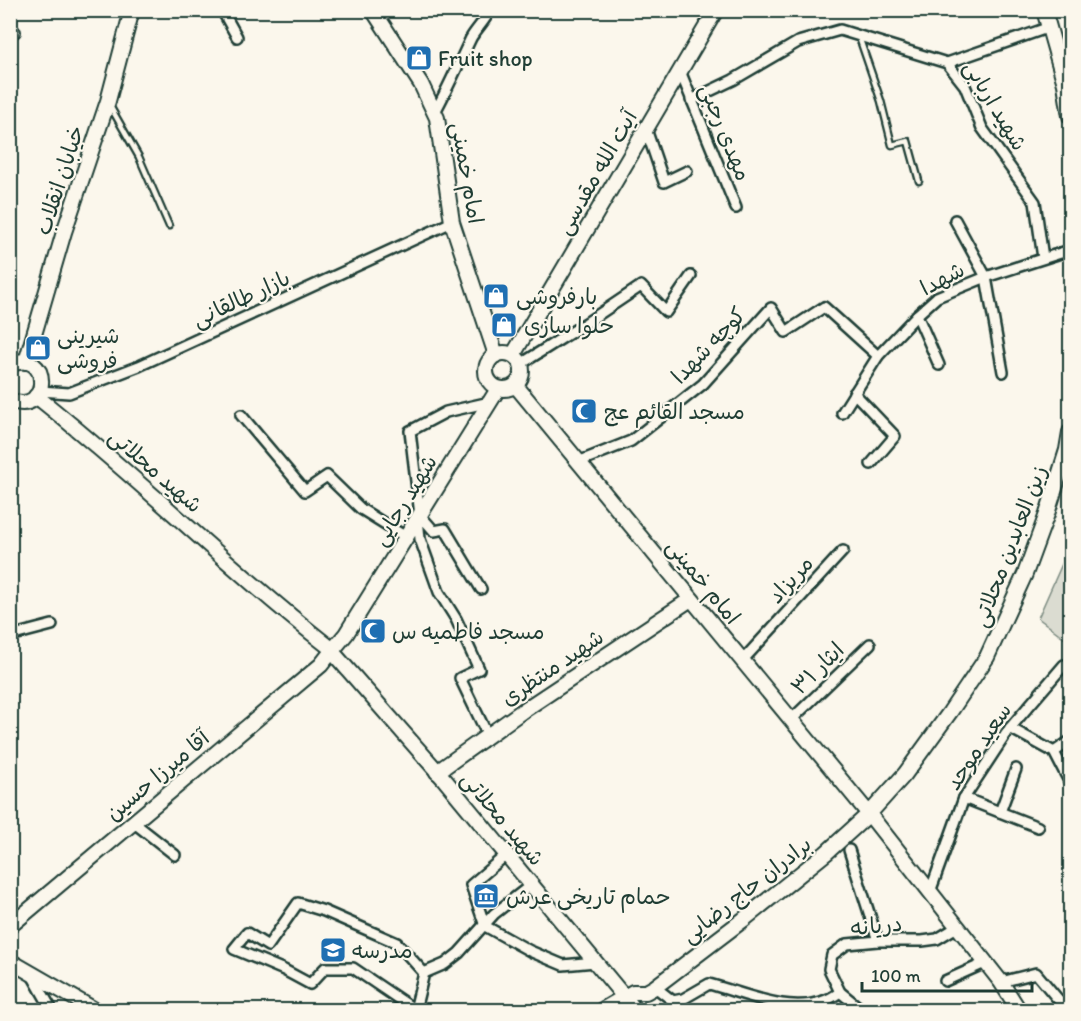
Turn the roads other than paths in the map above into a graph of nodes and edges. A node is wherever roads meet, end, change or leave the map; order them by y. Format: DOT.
graph roads {
  1 [pos="132,10"];
  2 [pos="222,10"];
  3 [pos="373,10"];
  4 [pos="490,10"];
  5 [pos="716,10"];
  6 [pos="1044,10"];
  7 [pos="1050,27"];
  8 [pos="237,37"];
  9 [pos="859,37"];
  10 [pos="947,63"];
  11 [pos="680,71"];
  12 [pos="691,100"];
  13 [pos="108,101"];
  14 [pos="435,112"];
  15 [pos="1071,116"];
  16 [pos="646,129"];
  17 [pos="687,171"];
  18 [pos="919,181"];
  19 [pos="736,208"];
  20 [pos="955,220"];
  21 [pos="453,222"];
  22 [pos="169,226"];
  23 [pos="1071,249"];
  24 [pos="1043,258"];
  25 [pos="691,276"];
  26 [pos="986,277"];
  27 [pos="917,315"];
  28 [pos="496,355"];
  29 [pos="878,356"];
  30 [pos="517,360"];
  31 [pos="26,362"];
  32 [pos="10,365"];
  33 [pos="939,365"];
  34 [pos="1003,372"];
  35 [pos="516,386"];
  36 [pos="498,389"];
  37 [pos="854,393"];
  38 [pos="38,394"];
  39 [pos="490,402"];
  40 [pos="13,405"];
  41 [pos="842,413"];
  42 [pos="241,415"];
  43 [pos="1071,432"];
  44 [pos="578,462"];
  45 [pos="871,464"];
  46 [pos="419,516"];
  47 [pos="406,537"];
  48 [pos="843,551"];
  49 [pos="481,589"];
  50 [pos="691,598"];
  51 [pos="52,625"];
  52 [pos="10,636"];
  53 [pos="870,644"];
  54 [pos="332,651"];
  55 [pos="742,661"];
  56 [pos="1064,665"];
  57 [pos="790,720"];
  58 [pos="1010,728"];
  59 [pos="488,736"];
  60 [pos="1071,741"];
  61 [pos="1054,752"];
  62 [pos="1016,769"];
  63 [pos="437,772"];
  64 [pos="1071,783"];
  65 [pos="964,798"];
  66 [pos="864,809"];
  67 [pos="1000,812"];
  68 [pos="133,822"];
  69 [pos="1038,826"];
  70 [pos="849,850"];
  71 [pos="175,855"];
  72 [pos="506,855"];
  73 [pos="531,885"];
  74 [pos="930,892"];
  75 [pos="10,926"];
  76 [pos="484,926"];
  77 [pos="957,927"];
  78 [pos="878,941"];
  79 [pos="10,961"];
  80 [pos="595,962"];
  81 [pos="986,963"];
  82 [pos="30,973"];
  83 [pos="424,973"];
  84 [pos="945,981"];
  85 [pos="1001,982"];
  86 [pos="651,990"];
  87 [pos="840,992"];
  88 [pos="630,1006"];
  89 [pos="1068,1008"];
  90 [pos="415,1010"];
  91 [pos="52,1011"];
  92 [pos="95,1011"];
  93 [pos="602,1011"];
  94 [pos="862,1011"];
  95 [pos="1019,1011"];
  1 -- 13 [label="main road, خیابان انقلاب"];
  2 -- 8 [label="street"];
  3 -- 14 [label="main road, امام خمینی"];
  4 -- 14 [label="street"];
  5 -- 11 [label="main road, آیت الله مقدسی"];
  6 -- 7 [label="main road"];
  7 -- 10 [label="street"];
  7 -- 15 [label="main road"];
  9 -- 10 [label="street, شهید اربابی"];
  9 -- 12 [label="street, شهید اربابی"];
  9 -- 18 [label="lane"];
  10 -- 24 [label="street, شهید اربابی"];
  11 -- 12 [label="street, مهدی رجبی"];
  11 -- 16 [label="main road, آیت الله مقدسی"];
  12 -- 19 [label="street, مهدی رجبی"];
  13 -- 22 [label="lane"];
  13 -- 31 [label="main road, خیابان انقلاب"];
  14 -- 21 [label="main road, امام خمینی"];
  16 -- 17 [label="street"];
  16 -- 30 [label="main road, آیت الله مقدسی"];
  20 -- 26 [label="street"];
  21 -- 28 [label="main road, امام خمینی"];
  21 -- 38 [label="street, بازار طالقانی"];
  23 -- 24 [label="street, شهدا"];
  24 -- 26 [label="street, شهدا"];
  25 -- 30 [label="street"];
  26 -- 27 [label="street, شهدا"];
  26 -- 34 [label="street"];
  27 -- 29 [label="street, شهدا"];
  27 -- 33 [label="street"];
  28 -- 30 [label="main road"];
  28 -- 36 [label="main road"];
  29 -- 37 [label="street, شهدا"];
  29 -- 44 [label="street, کوچه شهدا"];
  30 -- 35 [label="main road"];
  31 -- 32 [label="main road"];
  31 -- 38 [label="main road"];
  35 -- 36 [label="main road"];
  35 -- 44 [label="main road, امام خمینی"];
  36 -- 39 [label="main road, شهید رجایی"];
  37 -- 41 [label="street, شهدا"];
  37 -- 45 [label="street"];
  38 -- 40 [label="main road"];
  38 -- 54 [label="main road, شهید محلاتی"];
  39 -- 46 [label="main road, شهید رجایی"];
  39 -- 46 [label="street"];
  42 -- 47 [label="street"];
  43 -- 66 [label="main road, زین العابدین محلاتی"];
  44 -- 50 [label="main road, امام خمینی"];
  46 -- 47 [label="main road, شهید رجایی"];
  46 -- 49 [label="street"];
  46 -- 59 [label="street"];
  47 -- 54 [label="main road, شهید رجایی"];
  48 -- 55 [label="street, مریزاد"];
  50 -- 55 [label="main road, امام خمینی"];
  50 -- 59 [label="main road, شهید منتظری"];
  51 -- 52 [label="street"];
  53 -- 57 [label="street, ایثار ۳۱"];
  54 -- 63 [label="main road, شهید محلاتی"];
  54 -- 68 [label="main road, آقا میرزا حسین"];
  55 -- 57 [label="main road, امام خمینی"];
  56 -- 58 [label="street, سعید موحد"];
  57 -- 66 [label="main road, امام خمینی"];
  58 -- 61 [label="street"];
  58 -- 65 [label="street, سعید موحد"];
  59 -- 63 [label="main road, شهید منتظری"];
  60 -- 61 [label="street"];
  61 -- 64 [label="street"];
  62 -- 67 [label="street"];
  63 -- 72 [label="main road, شهید محلاتی"];
  65 -- 67 [label="street"];
  65 -- 74 [label="street, سعید موحد"];
  66 -- 74 [label="main road, امام خمینی"];
  66 -- 86 [label="main road, برادران حاج رضایی"];
  67 -- 69 [label="street"];
  68 -- 71 [label="street"];
  68 -- 75 [label="main road, آقا میرزا حسین"];
  70 -- 78 [label="street"];
  72 -- 73 [label="main road, شهید محلاتی"];
  72 -- 76 [label="street"];
  73 -- 76 [label="street"];
  73 -- 80 [label="main road, شهید محلاتی"];
  74 -- 77 [label="main road, امام خمینی"];
  76 -- 80 [label="street"];
  76 -- 83 [label="street"];
  77 -- 78 [label="street, دریانه"];
  77 -- 81 [label="main road, امام خمینی"];
  78 -- 87 [label="street, دریانه"];
  79 -- 82 [label="main road"];
  80 -- 88 [label="main road, شهید محلاتی"];
  81 -- 84 [label="street"];
  81 -- 85 [label="main road, امام خمینی"];
  82 -- 91 [label="street"];
  82 -- 92 [label="main road"];
  83 -- 90 [label="street"];
  83 -- 90 [label="street"];
  85 -- 89 [label="street"];
  85 -- 95 [label="main road, امام خمینی"];
  86 -- 87 [label="street"];
  86 -- 88 [label="main road"];
  87 -- 94 [label="street, دریانه"];
  88 -- 93 [label="main road"];
}
